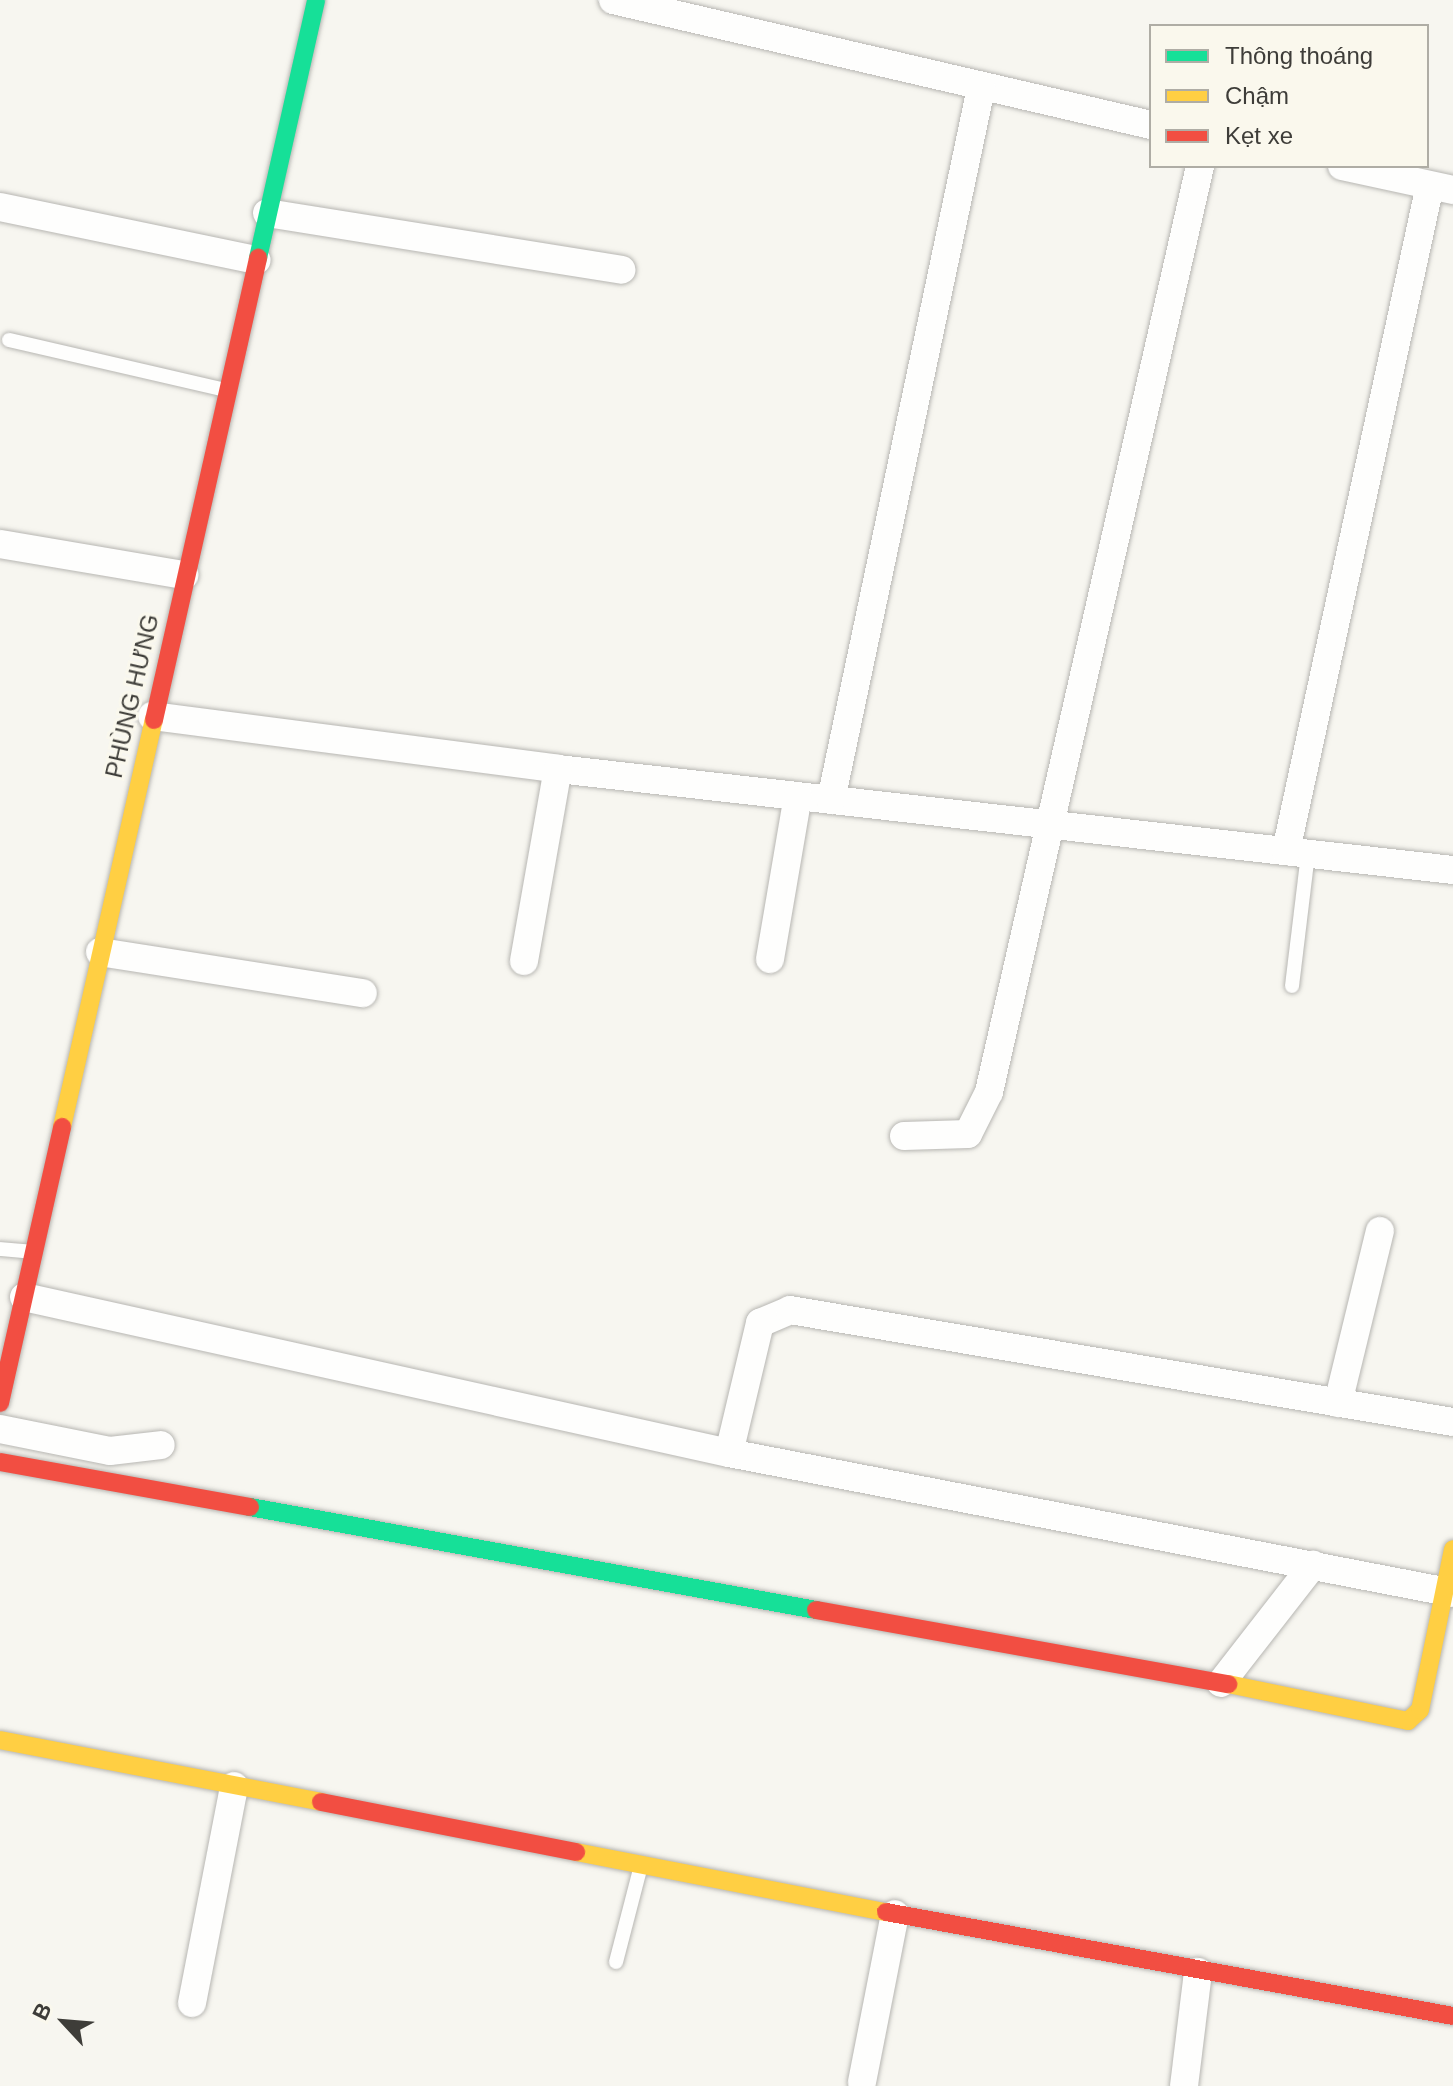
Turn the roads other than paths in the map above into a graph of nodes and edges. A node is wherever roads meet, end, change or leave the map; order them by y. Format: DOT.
graph roads {
  1 [pos="316,0"];
  2 [pos="613,0"];
  3 [pos="981,88"];
  4 [pos="1149,125"];
  5 [pos="1200,168"];
  6 [pos="1351,168"];
  7 [pos="1441,188"];
  8 [pos="0,207"];
  9 [pos="267,213"];
  10 [pos="257,260"];
  11 [pos="621,270"];
  12 [pos="9,340"];
  13 [pos="226,390"];
  14 [pos="0,544"];
  15 [pos="184,575"];
  16 [pos="152,716"];
  17 [pos="558,769"];
  18 [pos="798,796"];
  19 [pos="831,800"];
  20 [pos="1051,825"];
  21 [pos="1297,852"];
  22 [pos="1453,870"];
  23 [pos="100,952"];
  24 [pos="770,959"];
  25 [pos="524,961"];
  26 [pos="1292,986"];
  27 [pos="363,993"];
  28 [pos="904,1136"];
  29 [pos="1380,1231"];
  30 [pos="0,1249"];
  31 [pos="34,1252"];
  32 [pos="24,1297"];
  33 [pos="0,1403"];
  34 [pos="1338,1403"];
  35 [pos="1453,1422"];
  36 [pos="0,1429"];
  37 [pos="161,1445"];
  38 [pos="729,1453"];
  39 [pos="0,1462"];
  40 [pos="1453,1549"];
  41 [pos="1313,1565"];
  42 [pos="1449,1593"];
  43 [pos="1221,1683"];
  44 [pos="0,1740"];
  45 [pos="234,1786"];
  46 [pos="641,1865"];
  47 [pos="895,1914"];
  48 [pos="616,1962"];
  49 [pos="1198,1972"];
  50 [pos="192,2003"];
  51 [pos="1453,2016"];
  52 [pos="862,2082"];
  53 [pos="1184,2086"];
  1 -- 9 [label="street, PHÙNG HƯNG"];
  2 -- 3 [label="street"];
  3 -- 4 [label="street"];
  3 -- 19 [label="street"];
  5 -- 20 [label="street"];
  6 -- 7 [label="street"];
  7 -- 21 [label="street"];
  8 -- 10 [label="street"];
  9 -- 10 [label="street, PHÙNG HƯNG"];
  9 -- 11 [label="street"];
  10 -- 13 [label="street, PHÙNG HƯNG"];
  12 -- 13 [label="lane"];
  13 -- 15 [label="street, PHÙNG HƯNG"];
  14 -- 15 [label="street"];
  15 -- 16 [label="street, PHÙNG HƯNG"];
  16 -- 17 [label="street"];
  16 -- 23 [label="street, PHÙNG HƯNG"];
  17 -- 18 [label="street"];
  17 -- 25 [label="street"];
  18 -- 19 [label="street"];
  18 -- 24 [label="street"];
  19 -- 20 [label="street"];
  20 -- 21 [label="street"];
  20 -- 28 [label="street"];
  21 -- 22 [label="street"];
  21 -- 26 [label="lane"];
  23 -- 27 [label="street"];
  23 -- 31 [label="street, PHÙNG HƯNG"];
  29 -- 34 [label="street"];
  30 -- 31 [label="lane"];
  31 -- 32 [label="street, PHÙNG HƯNG"];
  32 -- 33 [label="street, PHÙNG HƯNG"];
  32 -- 38 [label="street"];
  34 -- 35 [label="street"];
  34 -- 38 [label="street"];
  36 -- 37 [label="street"];
  38 -- 41 [label="street"];
  39 -- 43 [label="street"];
  40 -- 42 [label="street"];
  41 -- 42 [label="street"];
  41 -- 43 [label="street"];
  42 -- 43 [label="street"];
  44 -- 45 [label="street"];
  45 -- 46 [label="street"];
  45 -- 50 [label="street"];
  46 -- 47 [label="street"];
  46 -- 48 [label="lane"];
  47 -- 49 [label="street"];
  47 -- 52 [label="street"];
  49 -- 51 [label="street"];
  49 -- 53 [label="street"];
}
